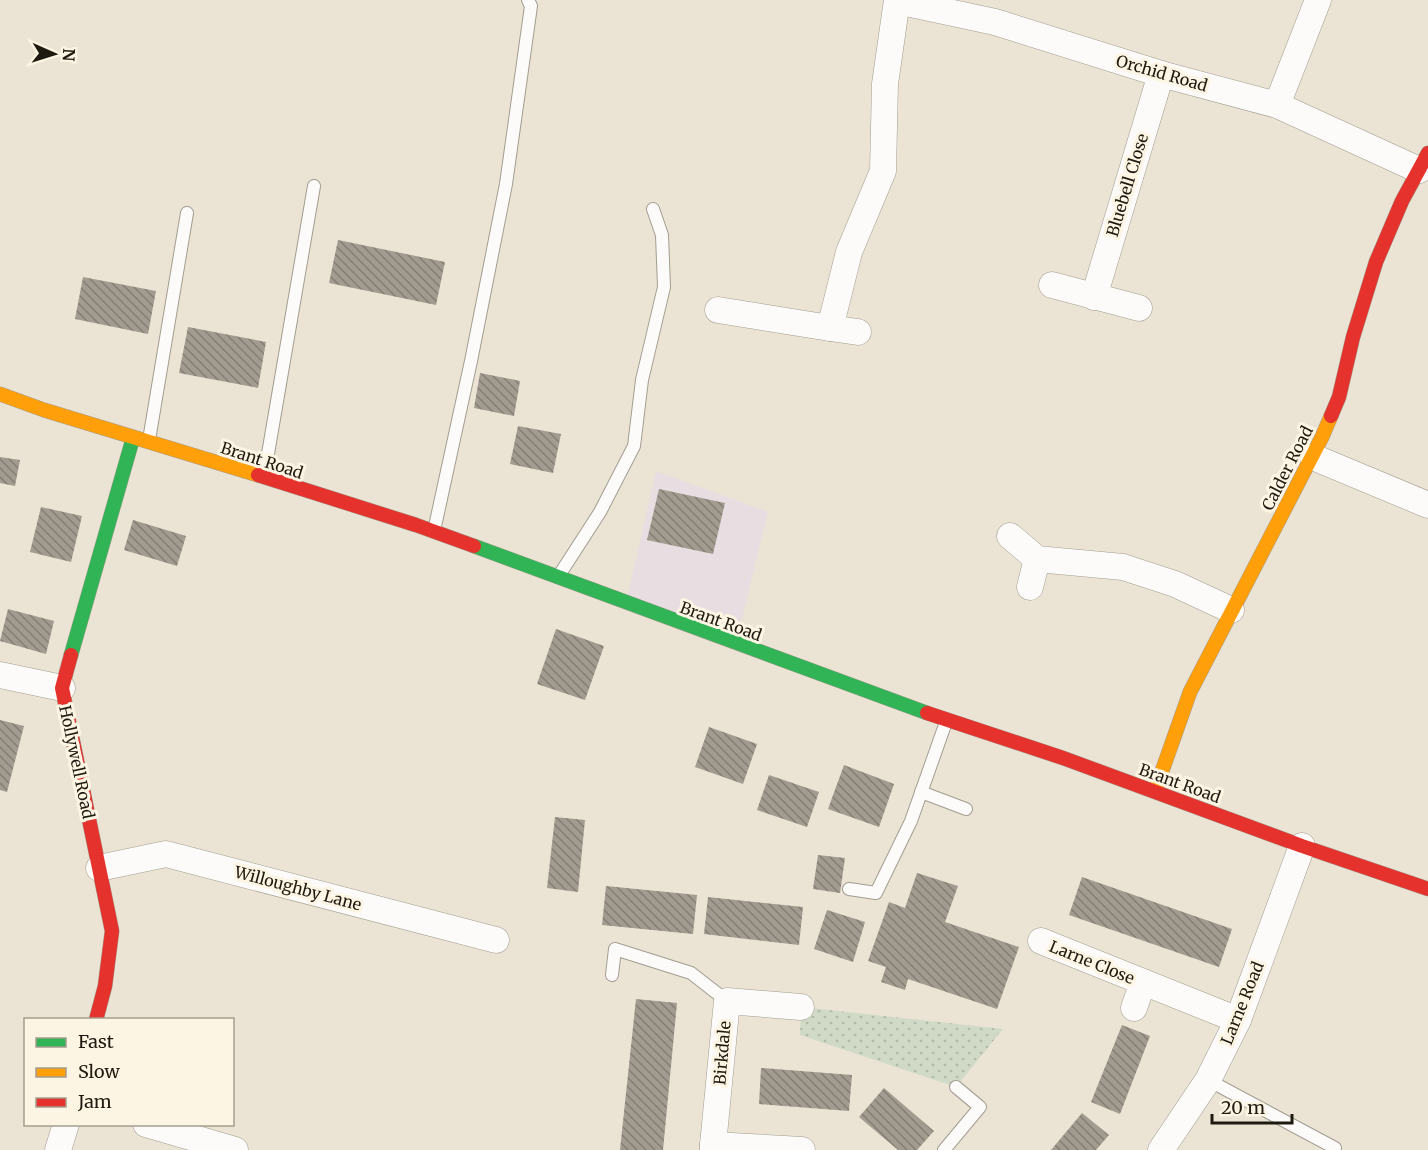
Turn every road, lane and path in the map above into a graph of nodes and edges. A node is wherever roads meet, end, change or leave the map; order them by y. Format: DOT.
graph roads {
  1 [pos="528,0"];
  2 [pos="897,0"];
  3 [pos="1318,0"];
  4 [pos="1161,74"];
  5 [pos="1276,105"];
  6 [pos="1424,161"];
  7 [pos="314,186"];
  8 [pos="653,209"];
  9 [pos="188,213"];
  10 [pos="1052,285"];
  11 [pos="1094,297"];
  12 [pos="1139,308"];
  13 [pos="718,310"];
  14 [pos="830,328"];
  15 [pos="858,332"];
  16 [pos="0,394"];
  17 [pos="134,438"];
  18 [pos="149,441"];
  19 [pos="1312,457"];
  20 [pos="264,478"];
  21 [pos="1428,505"];
  22 [pos="434,532"];
  23 [pos="1010,536"];
  24 [pos="1037,559"];
  25 [pos="557,578"];
  26 [pos="1030,587"];
  27 [pos="1231,610"];
  28 [pos="0,675"];
  29 [pos="62,688"];
  30 [pos="946,720"];
  31 [pos="1155,791"];
  32 [pos="921,792"];
  33 [pos="966,809"];
  34 [pos="1302,846"];
  35 [pos="99,868"];
  36 [pos="849,889"];
  37 [pos="1428,889"];
  38 [pos="496,940"];
  39 [pos="1041,941"];
  40 [pos="612,975"];
  41 [pos="1143,982"];
  42 [pos="727,1001"];
  43 [pos="801,1007"];
  44 [pos="1134,1008"];
  45 [pos="97,1018"];
  46 [pos="1238,1020"];
  47 [pos="1208,1080"];
  48 [pos="956,1087"];
  49 [pos="66,1126"];
  50 [pos="150,1126"];
  51 [pos="713,1147"];
  52 [pos="1335,1148"];
  53 [pos="58,1150"];
  54 [pos="235,1150"];
  55 [pos="802,1150"];
  56 [pos="944,1150"];
  57 [pos="1161,1150"];
  1 -- 22 [label="lane"];
  2 -- 4 [label="street, Orchid Road"];
  2 -- 14 [label="street, Orchid Road"];
  3 -- 5 [label="street"];
  4 -- 5 [label="street, Orchid Road"];
  4 -- 11 [label="street, Bluebell Close"];
  5 -- 6 [label="street, Orchid Road"];
  6 -- 19 [label="street, Calder Road"];
  7 -- 20 [label="lane"];
  8 -- 25 [label="lane"];
  9 -- 18 [label="lane"];
  10 -- 11 [label="street"];
  11 -- 12 [label="street"];
  13 -- 14 [label="street"];
  14 -- 15 [label="street"];
  16 -- 17 [label="street, Brant Road"];
  17 -- 18 [label="street, Brant Road"];
  17 -- 29 [label="street, Hollywell Road"];
  18 -- 20 [label="street, Brant Road"];
  19 -- 21 [label="street"];
  19 -- 27 [label="street, Calder Road"];
  20 -- 22 [label="street, Brant Road"];
  22 -- 25 [label="street, Brant Road"];
  23 -- 24 [label="street"];
  24 -- 26 [label="street"];
  24 -- 27 [label="street"];
  25 -- 30 [label="street, Brant Road"];
  27 -- 31 [label="street, Calder Road"];
  28 -- 29 [label="street"];
  29 -- 35 [label="street, Hollywell Road"];
  30 -- 31 [label="street, Brant Road"];
  30 -- 32 [label="lane"];
  31 -- 34 [label="street, Brant Road"];
  32 -- 33 [label="lane"];
  32 -- 36 [label="lane"];
  34 -- 37 [label="street, Brant Road"];
  34 -- 46 [label="street, Larne Road"];
  35 -- 38 [label="street, Willoughby Lane"];
  35 -- 45 [label="street, Hollywell Road"];
  39 -- 41 [label="street, Larne Close"];
  40 -- 42 [label="lane"];
  41 -- 44 [label="street, Larne Close"];
  41 -- 46 [label="street, Larne Close"];
  42 -- 43 [label="street, Birkdale"];
  42 -- 51 [label="street, Birkdale"];
  46 -- 47 [label="street, Larne Road"];
  47 -- 52 [label="lane"];
  47 -- 57 [label="street, Larne Road"];
  48 -- 56 [label="lane"];
  49 -- 53 [label="street"];
  50 -- 54 [label="street"];
  51 -- 55 [label="street, Birkdale"];
}
